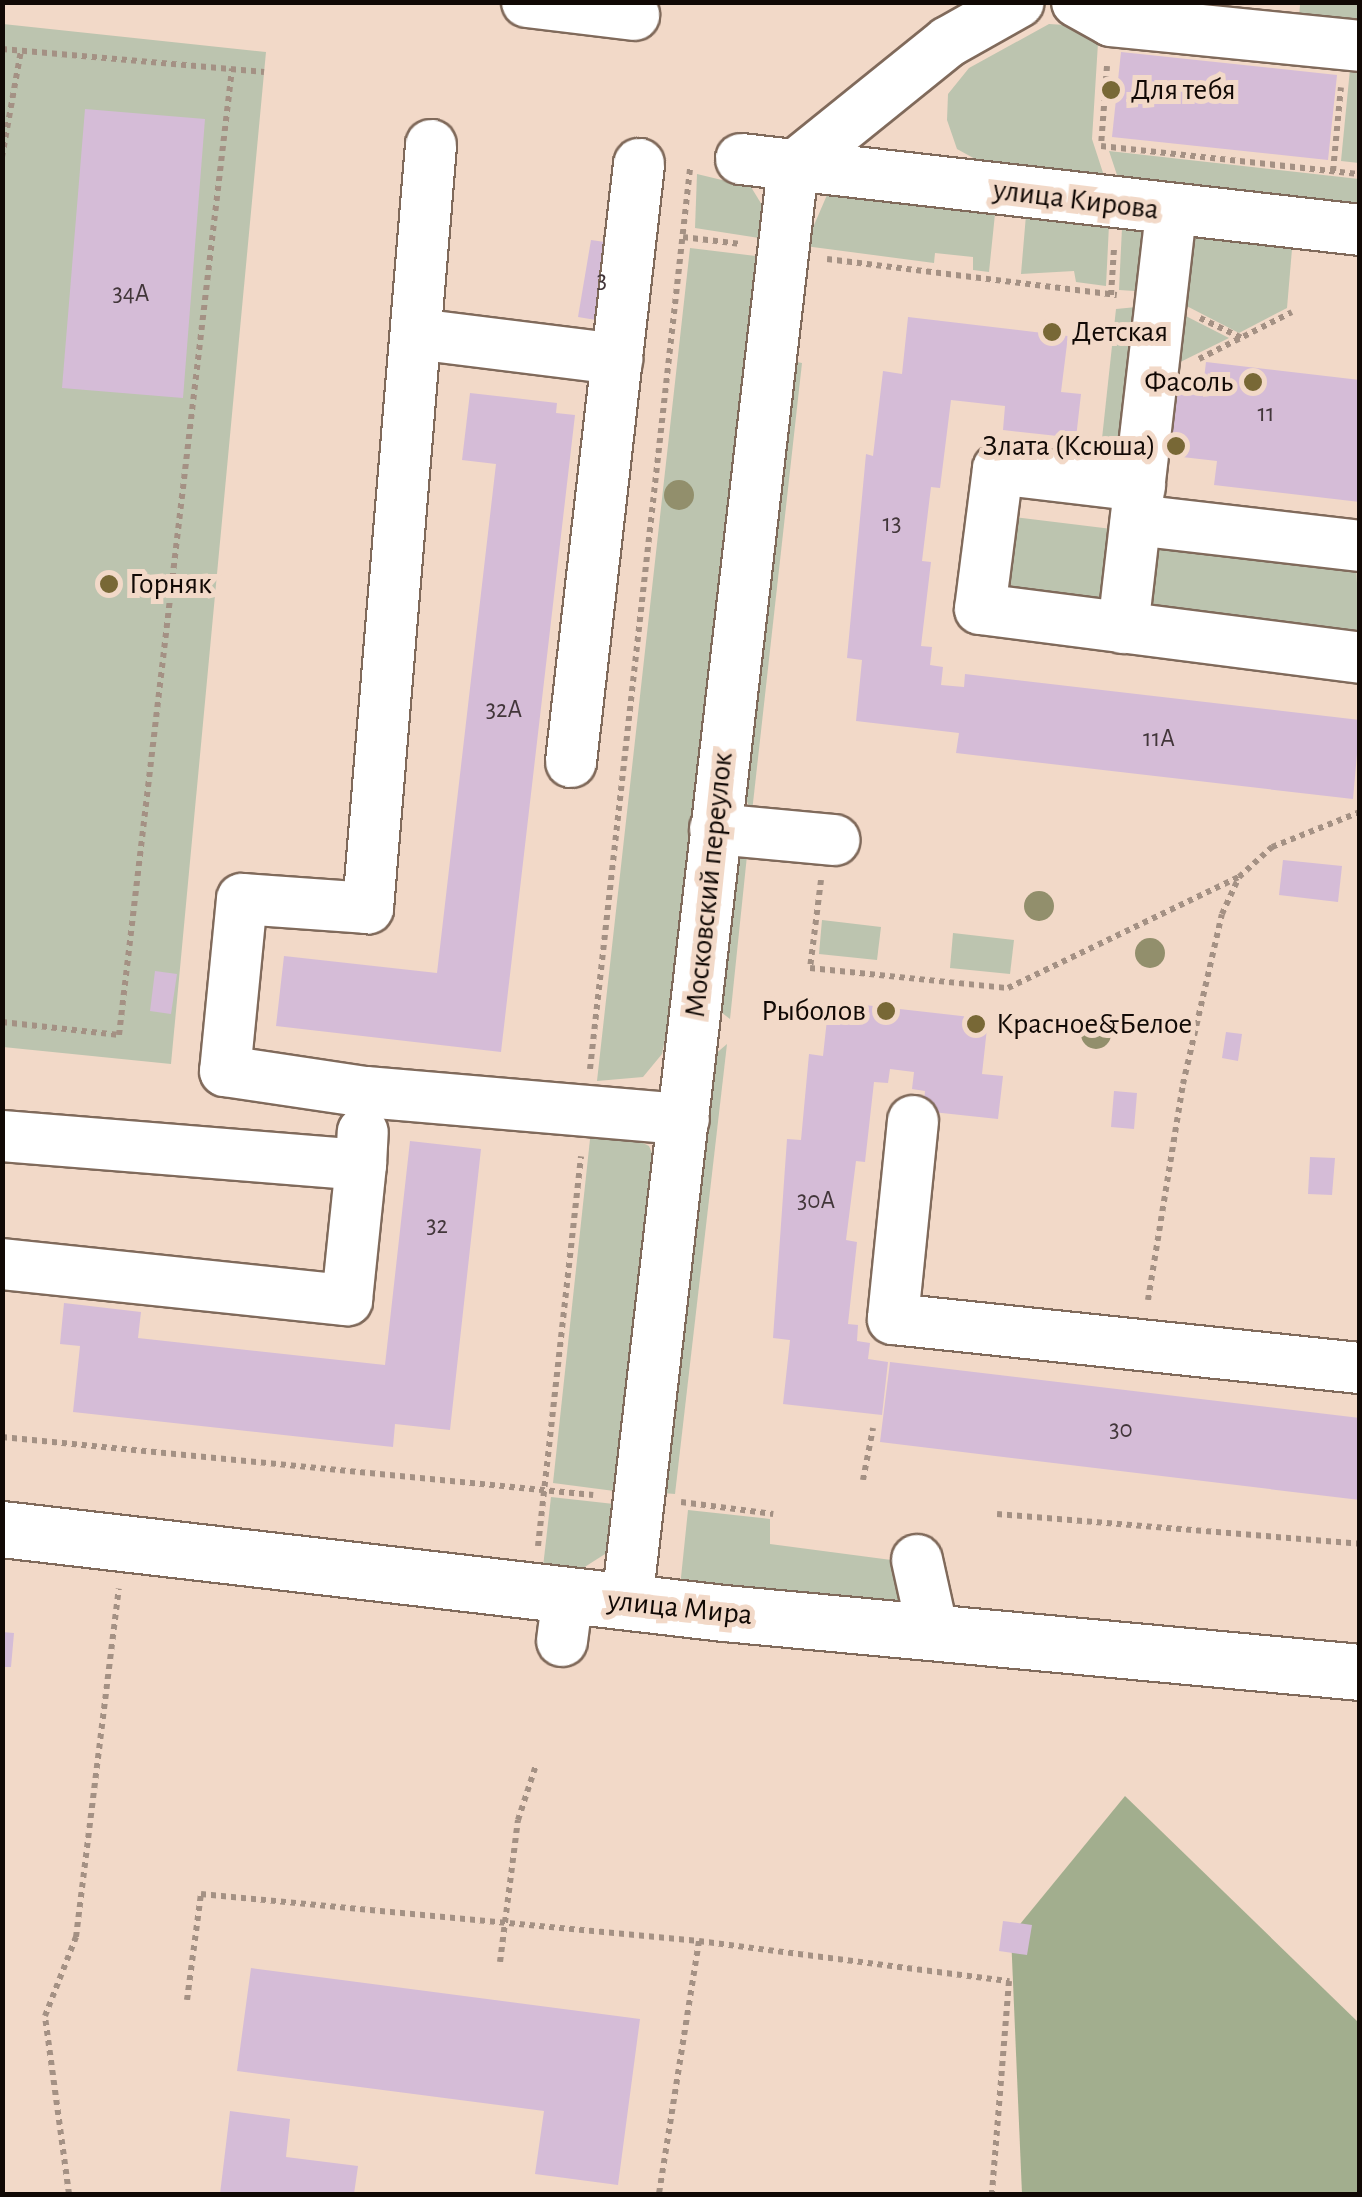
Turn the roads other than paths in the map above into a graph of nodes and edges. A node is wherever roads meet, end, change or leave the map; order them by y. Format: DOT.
graph roads {
  1 [pos="527,2"];
  2 [pos="1019,2"];
  3 [pos="1094,12"];
  4 [pos="634,15"];
  5 [pos="951,22"];
  6 [pos="1360,46"];
  7 [pos="431,144"];
  8 [pos="741,159"];
  9 [pos="639,164"];
  10 [pos="793,167"];
  11 [pos="1171,210"];
  12 [pos="1360,230"];
  13 [pos="416,334"];
  14 [pos="617,359"];
  15 [pos="1138,503"];
  16 [pos="1360,546"];
  17 [pos="1122,628"];
  18 [pos="1360,658"];
  19 [pos="571,762"];
  20 [pos="715,828"];
  21 [pos="828,854"];
  22 [pos="366,1092"];
  23 [pos="684,1119"];
  24 [pos="913,1122"];
  25 [pos="2,1136"];
  26 [pos="361,1165"];
  27 [pos="2,1264"];
  28 [pos="1360,1368"];
  29 [pos="2,1529"];
  30 [pos="918,1560"];
  31 [pos="627,1602"];
  32 [pos="933,1632"];
  33 [pos="1360,1672"];
  1 -- 4 [label="street"];
  2 -- 5 [label="street"];
  3 -- 6 [label="street"];
  5 -- 10 [label="street"];
  7 -- 13 [label="street"];
  8 -- 10 [label="street, улица Кирова"];
  9 -- 14 [label="street"];
  10 -- 11 [label="street, улица Кирова"];
  10 -- 20 [label="street, Московский переулок"];
  11 -- 12 [label="street, улица Кирова"];
  11 -- 15 [label="street"];
  13 -- 14 [label="street"];
  13 -- 22 [label="street"];
  14 -- 19 [label="street"];
  15 -- 16 [label="street"];
  15 -- 17 [label="street"];
  15 -- 17 [label="street"];
  17 -- 18 [label="street"];
  20 -- 21 [label="street"];
  20 -- 23 [label="street, Московский переулок"];
  22 -- 23 [label="street"];
  22 -- 26 [label="street"];
  23 -- 31 [label="street, Московский переулок"];
  24 -- 28 [label="street"];
  25 -- 26 [label="street"];
  26 -- 27 [label="street"];
  29 -- 31 [label="main road, улица Мира"];
  30 -- 32 [label="street"];
  31 -- 32 [label="main road, улица Мира"];
  32 -- 33 [label="main road, улица Мира"];
}
